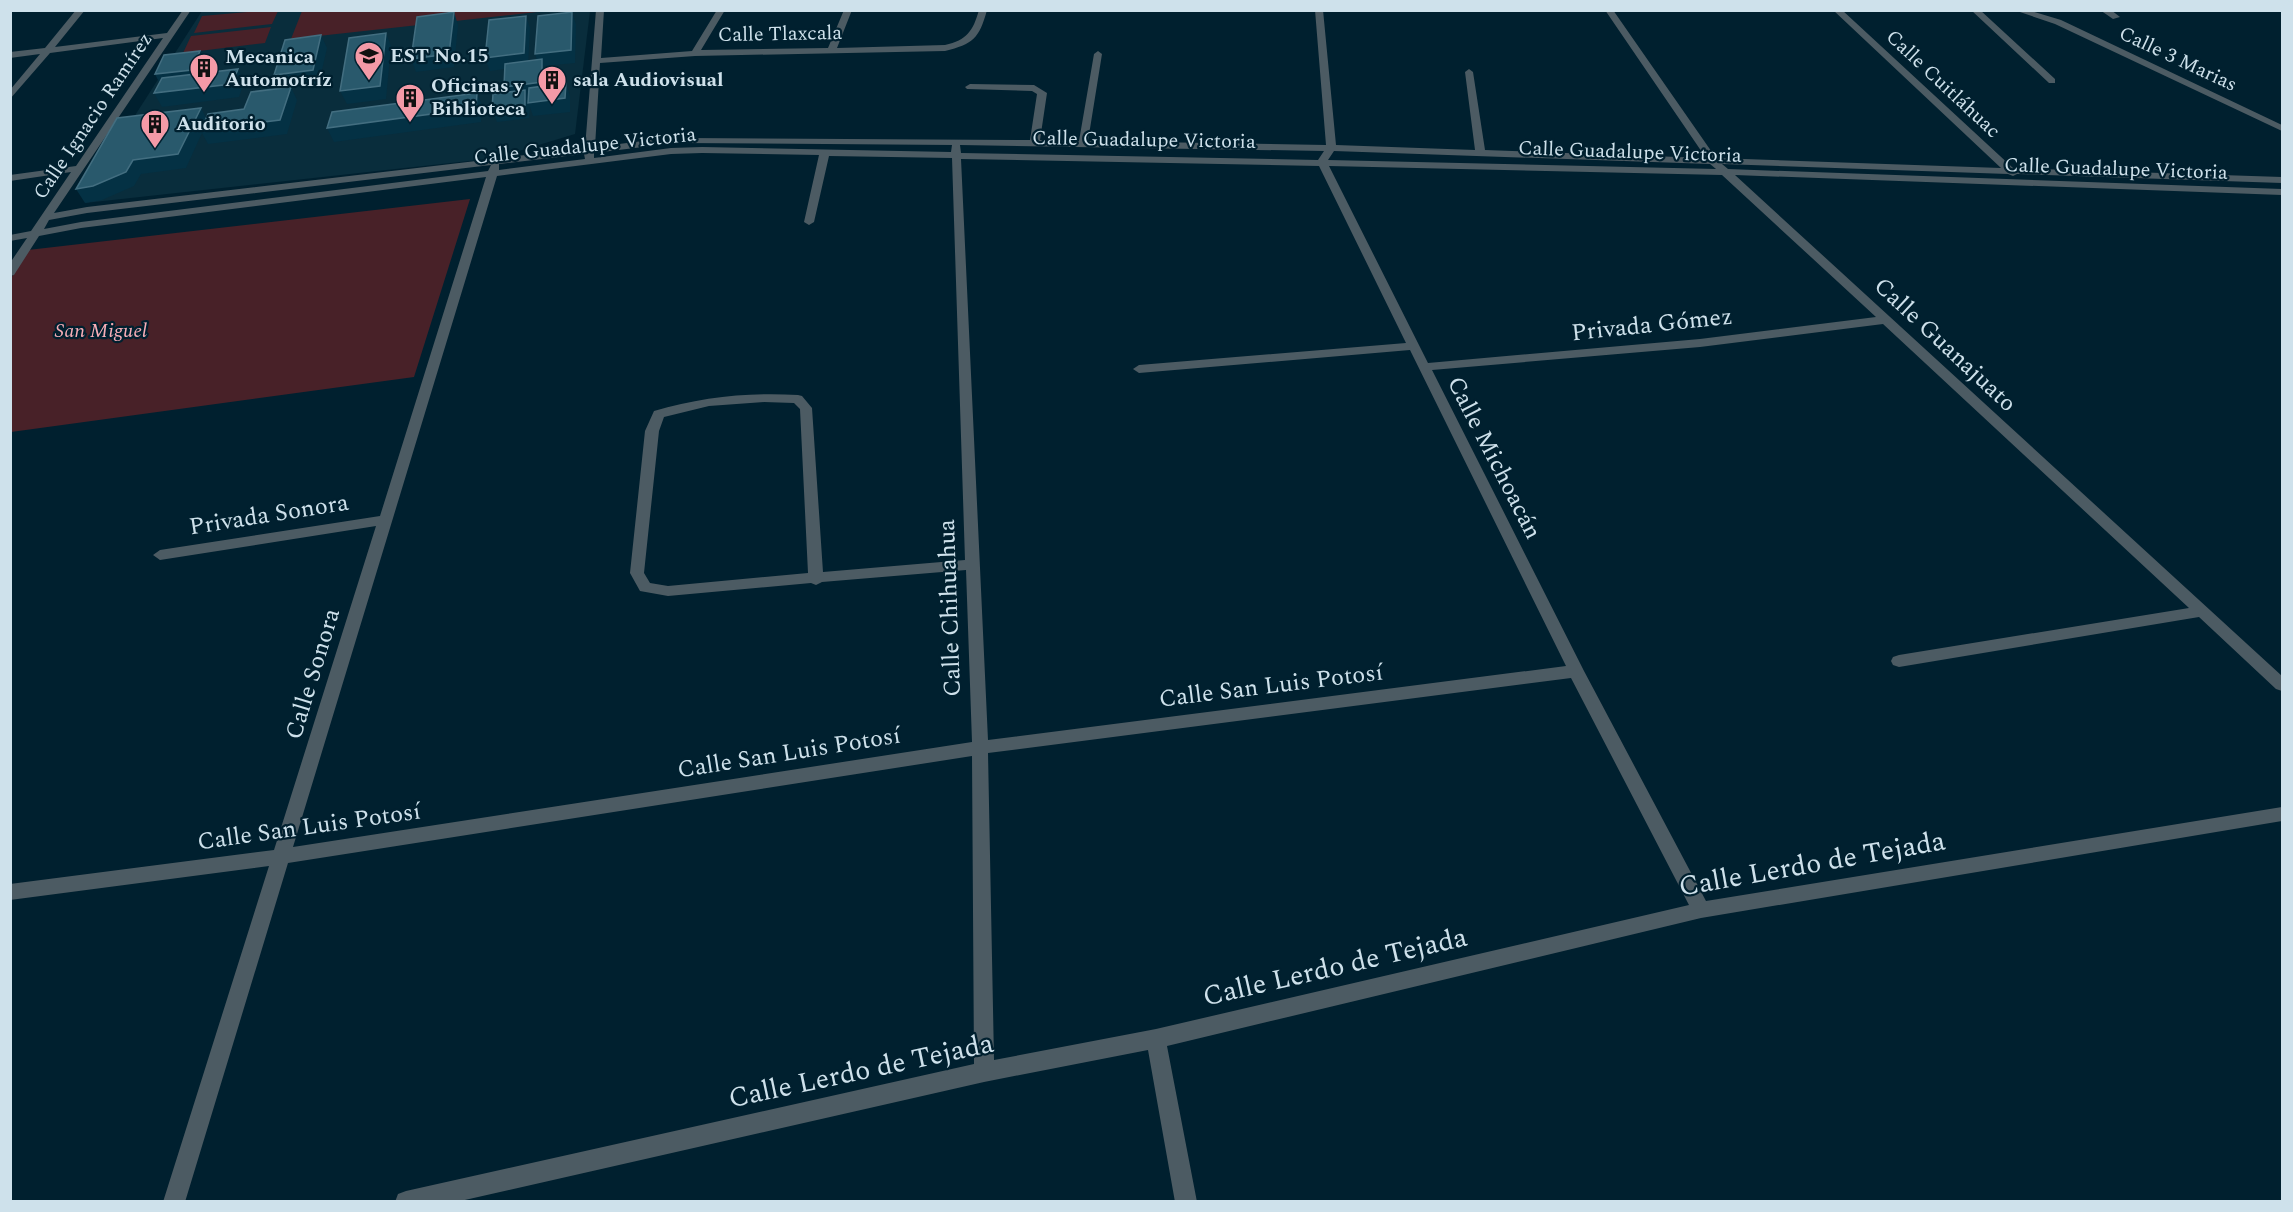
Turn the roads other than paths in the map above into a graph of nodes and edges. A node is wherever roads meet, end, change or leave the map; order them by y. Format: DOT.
graph roads {
  1 [pos="81,10"];
  2 [pos="187,10"];
  3 [pos="600,10"];
  4 [pos="721,10"];
  5 [pos="848,10"];
  6 [pos="983,10"];
  7 [pos="1319,10"];
  8 [pos="1609,10"];
  9 [pos="1838,10"];
  10 [pos="1975,10"];
  11 [pos="2018,10"];
  12 [pos="2104,10"];
  13 [pos="2116,17"];
  14 [pos="170,35"];
  15 [pos="47,50"];
  16 [pos="831,52"];
  17 [pos="695,53"];
  18 [pos="1098,54"];
  19 [pos="10,55"];
  20 [pos="596,61"];
  21 [pos="1469,72"];
  22 [pos="2052,81"];
  23 [pos="970,87"];
  24 [pos="10,96"];
  25 [pos="2283,128"];
  26 [pos="1034,145"];
  27 [pos="1083,145"];
  28 [pos="956,148"];
  29 [pos="1331,148"];
  30 [pos="590,150"];
  31 [pos="825,152"];
  32 [pos="1480,153"];
  33 [pos="589,161"];
  34 [pos="1713,161"];
  35 [pos="1322,162"];
  36 [pos="494,167"];
  37 [pos="80,168"];
  38 [pos="2009,170"];
  39 [pos="1724,172"];
  40 [pos="10,178"];
  41 [pos="2283,180"];
  42 [pos="2024,183"];
  43 [pos="2283,192"];
  44 [pos="45,218"];
  45 [pos="809,222"];
  46 [pos="37,232"];
  47 [pos="10,238"];
  48 [pos="10,273"];
  49 [pos="1884,320"];
  50 [pos="1413,346"];
  51 [pos="1423,367"];
  52 [pos="1139,369"];
  53 [pos="386,520"];
  54 [pos="160,555"];
  55 [pos="972,564"];
  56 [pos="816,580"];
  57 [pos="2202,611"];
  58 [pos="1899,661"];
  59 [pos="1576,671"];
  60 [pos="2283,685"];
  61 [pos="980,747"];
  62 [pos="2283,814"];
  63 [pos="281,856"];
  64 [pos="10,892"];
  65 [pos="1701,910"];
  66 [pos="1156,1039"];
  67 [pos="984,1072"];
  68 [pos="174,1202"];
  69 [pos="406,1202"];
  70 [pos="1186,1202"];
  1 -- 15 [label="street"];
  2 -- 14 [label="street, Calle Ignacio Ramírez"];
  3 -- 20 [label="street"];
  4 -- 17 [label="street"];
  5 -- 16 [label="street"];
  6 -- 16 [label="street, Calle Tlaxcala"];
  7 -- 29 [label="street"];
  8 -- 34 [label="street, Calle Guanajuato"];
  9 -- 38 [label="street, Calle Cuitláhuac"];
  10 -- 22 [label="street"];
  11 -- 25 [label="street, Calle 3 Marias"];
  12 -- 13 [label="street"];
  14 -- 15 [label="street"];
  14 -- 37 [label="street, Calle Ignacio Ramírez"];
  15 -- 19 [label="street"];
  15 -- 24 [label="street"];
  16 -- 17 [label="street, Calle Tlaxcala"];
  17 -- 20 [label="street, Calle Tlaxcala"];
  18 -- 27 [label="street"];
  20 -- 30 [label="street"];
  21 -- 32 [label="street"];
  23 -- 26 [label="street"];
  26 -- 27 [label="street, Calle Guadalupe Victoria"];
  26 -- 28 [label="street, Calle Guadalupe Victoria"];
  27 -- 29 [label="street, Calle Guadalupe Victoria"];
  28 -- 30 [label="street, Calle Guadalupe Victoria"];
  28 -- 31 [label="street, Calle Guadalupe Victoria"];
  28 -- 35 [label="street, Calle Guadalupe Victoria"];
  28 -- 55 [label="street, Calle Chihuahua"];
  29 -- 32 [label="street, Calle Guadalupe Victoria"];
  29 -- 35 [label="street"];
  30 -- 33 [label="street"];
  30 -- 36 [label="street, Calle Guadalupe Victoria"];
  31 -- 33 [label="street, Calle Guadalupe Victoria"];
  31 -- 45 [label="street"];
  32 -- 34 [label="street, Calle Guadalupe Victoria"];
  33 -- 36 [label="street, Calle Guadalupe Victoria"];
  34 -- 38 [label="street, Calle Guadalupe Victoria"];
  34 -- 39 [label="street, Calle Guanajuato"];
  35 -- 39 [label="street, Calle Guadalupe Victoria"];
  35 -- 50 [label="street, Calle Michoacán"];
  36 -- 44 [label="street, Calle Guadalupe Victoria"];
  36 -- 46 [label="street, Calle Guadalupe Victoria"];
  36 -- 53 [label="street, Calle Sonora"];
  37 -- 40 [label="street"];
  37 -- 44 [label="street, Calle Ignacio Ramírez"];
  38 -- 41 [label="street, Calle Guadalupe Victoria"];
  38 -- 42 [label="street, Calle Cuitláhuac"];
  39 -- 42 [label="street, Calle Guadalupe Victoria"];
  39 -- 49 [label="street, Calle Guanajuato"];
  42 -- 43 [label="street, Calle Guadalupe Victoria"];
  44 -- 46 [label="street, Calle Ignacio Ramírez"];
  46 -- 47 [label="street, Calle Guadalupe Victoria"];
  46 -- 48 [label="street, Calle Ignacio Ramírez"];
  49 -- 51 [label="street, Privada Gómez"];
  49 -- 57 [label="street, Calle Guanajuato"];
  50 -- 51 [label="street, Calle Michoacán"];
  50 -- 52 [label="street"];
  51 -- 59 [label="street, Calle Michoacán"];
  53 -- 54 [label="street, Privada Sonora"];
  53 -- 63 [label="street, Calle Sonora"];
  55 -- 56 [label="street"];
  55 -- 61 [label="street, Calle Chihuahua"];
  56 -- 56 [label="street"];
  57 -- 58 [label="street"];
  57 -- 60 [label="street, Calle Guanajuato"];
  59 -- 61 [label="street, Calle San Luis Potosí"];
  59 -- 65 [label="street, Calle Michoacán"];
  61 -- 63 [label="street, Calle San Luis Potosí"];
  61 -- 67 [label="street, Calle Chihuahua"];
  62 -- 65 [label="street, Calle Lerdo de Tejada"];
  63 -- 64 [label="street, Calle San Luis Potosí"];
  63 -- 68 [label="street, Calle Sonora"];
  65 -- 66 [label="street, Calle Lerdo de Tejada"];
  66 -- 67 [label="street, Calle Lerdo de Tejada"];
  66 -- 70 [label="street"];
  67 -- 69 [label="street, Calle Lerdo de Tejada"];
}
